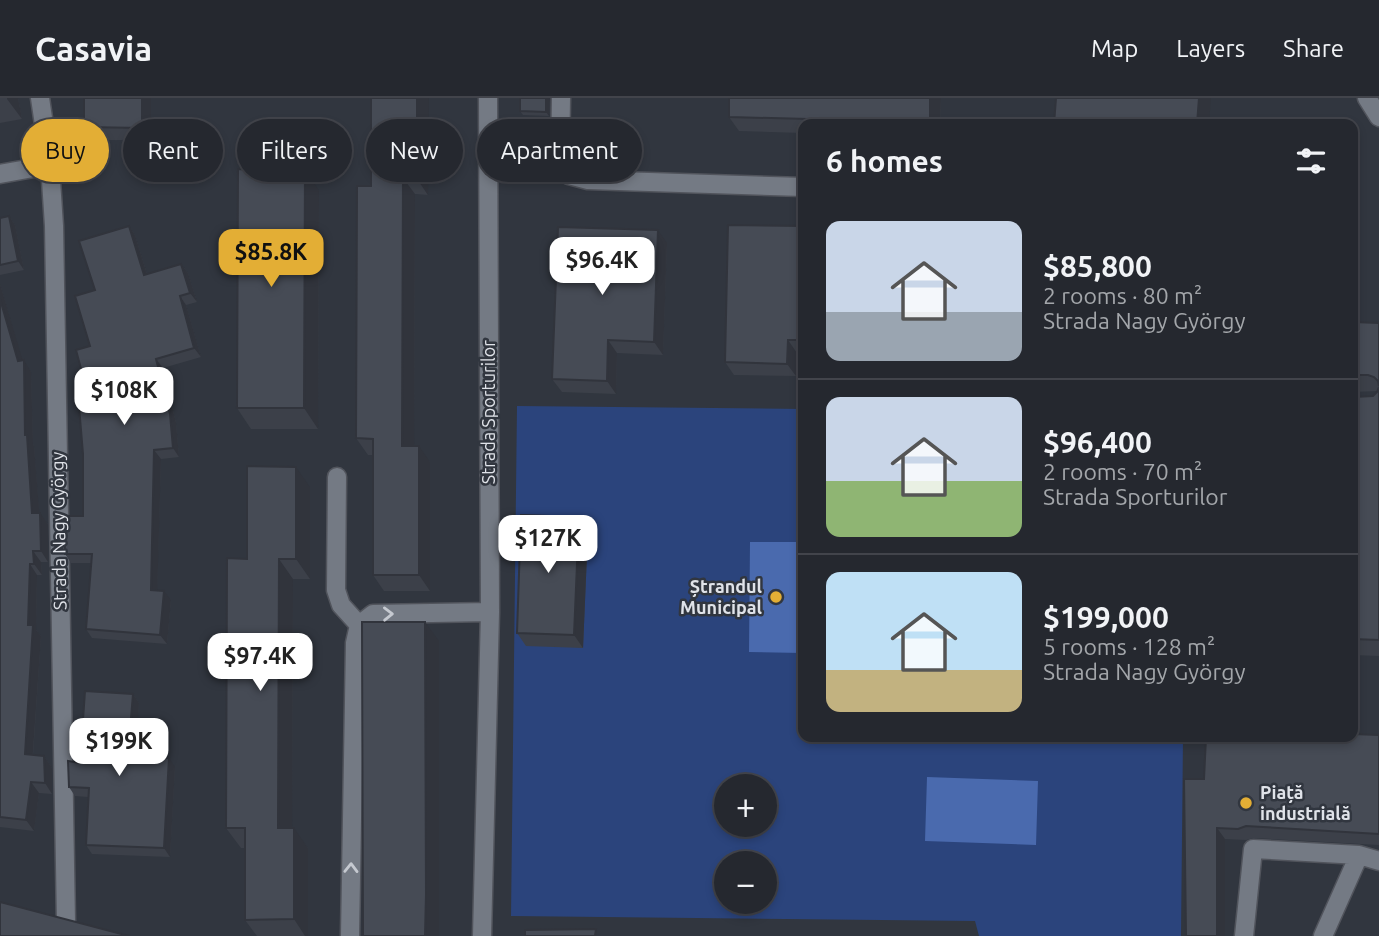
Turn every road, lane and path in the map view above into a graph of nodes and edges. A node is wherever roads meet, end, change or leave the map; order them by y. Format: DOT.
graph roads {
  1 [pos="40,98"];
  2 [pos="488,98"];
  3 [pos="561,98"];
  4 [pos="1367,98"];
  5 [pos="1379,117"];
  6 [pos="43,119"];
  7 [pos="21,170"];
  8 [pos="0,174"];
  9 [pos="51,182"];
  10 [pos="798,187"];
  11 [pos="337,477"];
  12 [pos="490,612"];
  13 [pos="359,625"];
  14 [pos="1359,855"];
  15 [pos="1379,860"];
  16 [pos="66,922"];
  17 [pos="350,936"];
  18 [pos="482,936"];
  19 [pos="1244,936"];
  20 [pos="1323,936"];
  1 -- 6 [label="street, Strada Nagy György"];
  2 -- 12 [label="street, Strada Sporturilor"];
  3 -- 10 [label="street"];
  4 -- 5 [label="street"];
  7 -- 8 [label="street"];
  9 -- 16 [label="street, Strada Nagy György"];
  11 -- 13 [label="street"];
  13 -- 12 [label="street, one-way"];
  12 -- 18 [label="street, Strada Sporturilor"];
  17 -- 13 [label="street, one-way"];
  14 -- 15 [label="street"];
  14 -- 19 [label="street"];
  14 -- 20 [label="street"];
}
